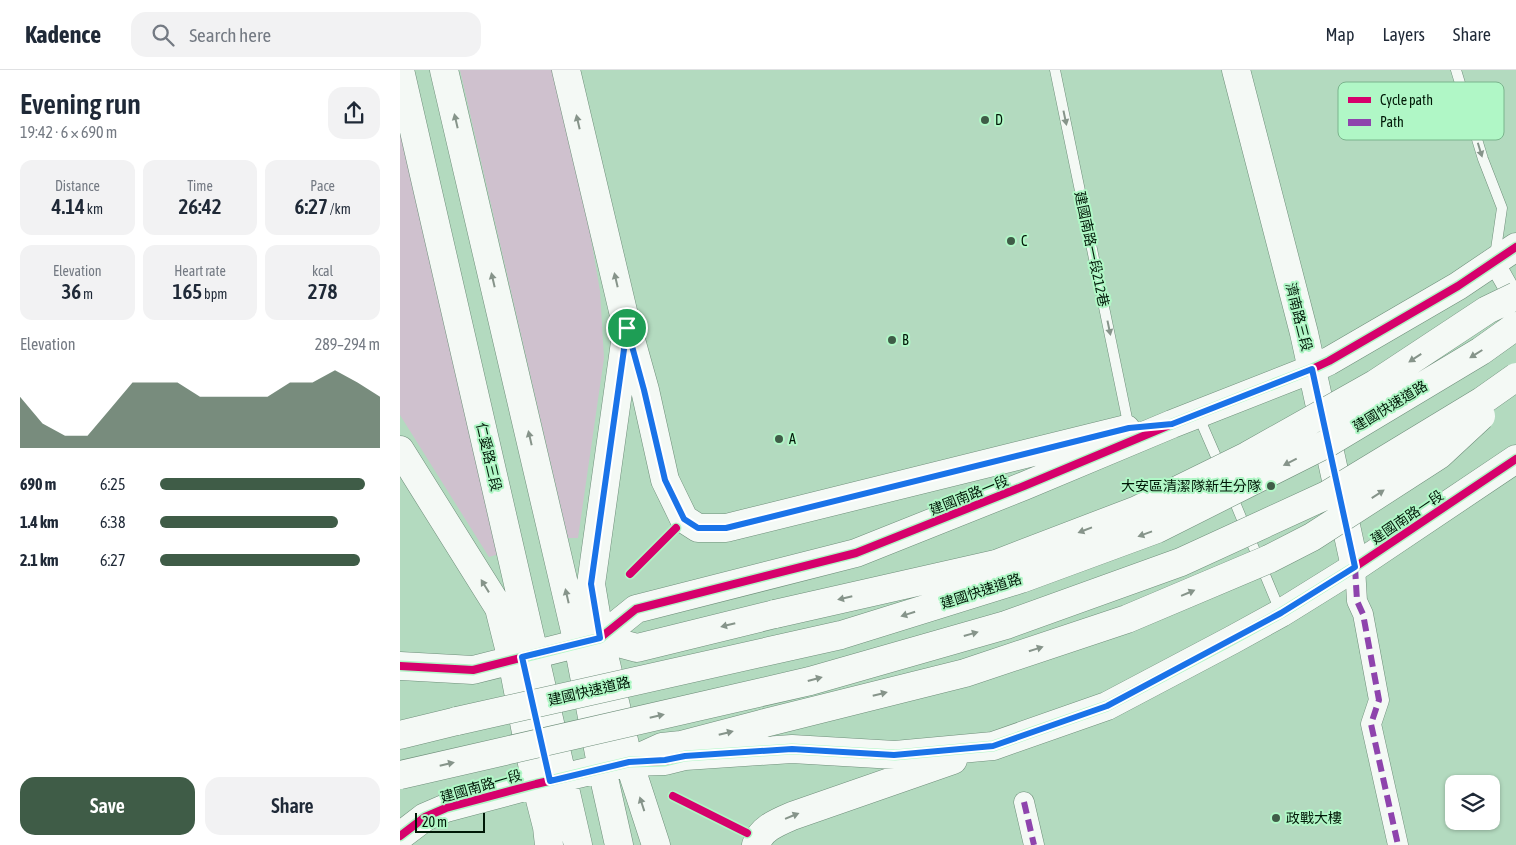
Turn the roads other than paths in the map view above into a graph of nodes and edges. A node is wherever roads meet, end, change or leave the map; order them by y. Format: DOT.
graph roads {
  1 [pos="400,70"];
  2 [pos="444,70"];
  3 [pos="566,70"];
  4 [pos="1054,70"];
  5 [pos="1236,70"];
  6 [pos="1456,70"];
  7 [pos="1460,82"];
  8 [pos="1477,140"];
  9 [pos="1505,255"];
  10 [pos="1516,296"];
  11 [pos="1516,301"];
  12 [pos="1516,326"];
  13 [pos="627,328"];
  14 [pos="1312,369"];
  15 [pos="1516,377"];
  16 [pos="1516,384"];
  17 [pos="1198,414"];
  18 [pos="1172,424"];
  19 [pos="1129,428"];
  20 [pos="400,451"];
  21 [pos="1516,459"];
  22 [pos="1355,567"];
  23 [pos="1281,613"];
  24 [pos="589,641"];
  25 [pos="523,657"];
  26 [pos="400,666"];
  27 [pos="532,697"];
  28 [pos="536,716"];
  29 [pos="458,720"];
  30 [pos="400,730"];
  31 [pos="540,734"];
  32 [pos="400,736"];
  33 [pos="993,746"];
  34 [pos="544,753"];
  35 [pos="629,762"];
  36 [pos="602,769"];
  37 [pos="400,775"];
  38 [pos="550,781"];
  39 [pos="1024,802"];
  40 [pos="400,836"];
  41 [pos="550,845"];
  42 [pos="578,845"];
  43 [pos="619,845"];
  44 [pos="656,845"];
  45 [pos="756,845"];
  46 [pos="1034,845"];
  47 [pos="1398,845"];
  1 -- 25 [label="main road, 仁愛路三段"];
  24 -- 2 [label="main road, one-way"];
  13 -- 3 [label="main road, one-way"];
  4 -- 19 [label="lane, 建國南路一段212巷, one-way"];
  5 -- 14 [label="main road, 濟南路三段"];
  6 -- 7 [label="lane, one-way"];
  8 -- 9 [label="lane, one-way"];
  9 -- 11 [label="street"];
  9 -- 14 [label="main road, 建國南路一段"];
  10 -- 24 [label="main road, one-way, bridge"];
  12 -- 29 [label="main road, 建國快速道路, one-way, bridge"];
  13 -- 19 [label="main road"];
  13 -- 24 [label="main road"];
  14 -- 17 [label="main road, 建國南路一段"];
  14 -- 22 [label="main road, 濟南路三段"];
  37 -- 15 [label="main road, one-way, bridge"];
  35 -- 16 [label="main road, one-way, bridge"];
  17 -- 18 [label="main road, 建國南路一段"];
  17 -- 23 [label="lane"];
  18 -- 19 [label="main road"];
  18 -- 24 [label="main road, 建國南路一段"];
  25 -- 20 [label="main road, 仁愛路三段, one-way"];
  21 -- 22 [label="main road, 建國南路一段"];
  22 -- 23 [label="main road, 建國南路一段"];
  22 -- 47 [label="street"];
  23 -- 33 [label="main road, 建國南路一段"];
  24 -- 25 [label="main road, 建國南路一段"];
  24 -- 35 [label="main road"];
  24 -- 36 [label="main road"];
  25 -- 26 [label="main road, 建國南路一段"];
  25 -- 38 [label="main road, 仁愛路三段"];
  27 -- 28 [label="lane"];
  29 -- 30 [label="main road"];
  29 -- 32 [label="main road, 建國快速道路"];
  31 -- 34 [label="lane"];
  33 -- 35 [label="main road, 建國南路一段"];
  45 -- 33 [label="main road, one-way"];
  35 -- 36 [label="main road, 建國南路一段"];
  44 -- 35 [label="main road, one-way"];
  36 -- 38 [label="main road, 建國南路一段"];
  36 -- 43 [label="main road"];
  38 -- 40 [label="main road, 建國南路一段"];
  38 -- 41 [label="main road, 仁愛路三段"];
  38 -- 42 [label="main road, 仁愛路三段"];
  39 -- 46 [label="street"];
}
